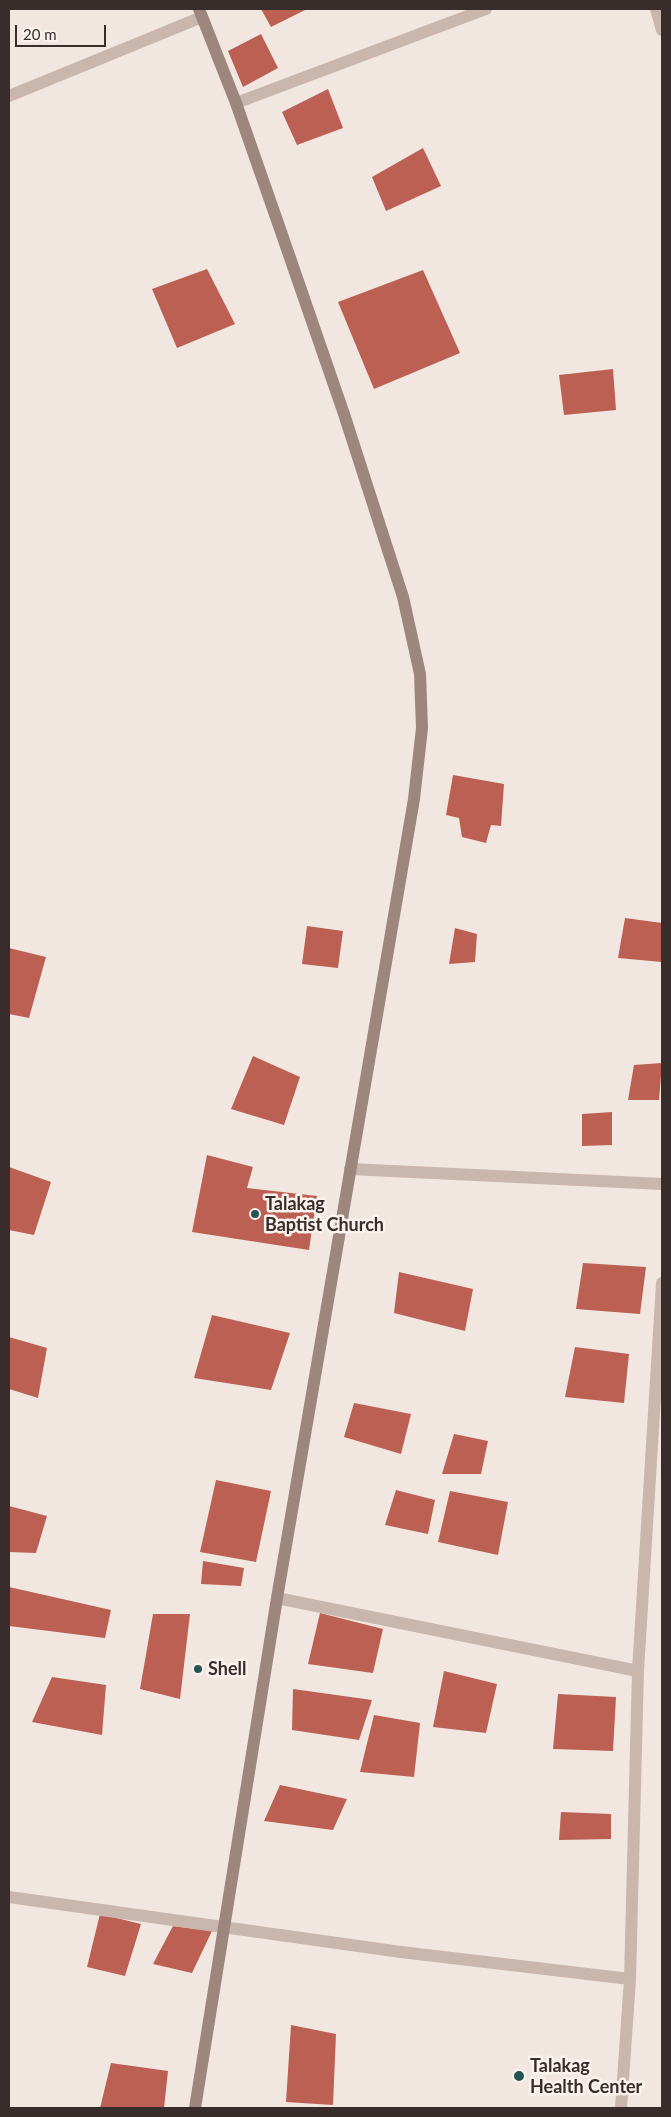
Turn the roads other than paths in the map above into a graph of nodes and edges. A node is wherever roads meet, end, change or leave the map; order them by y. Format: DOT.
graph roads {
  1 [pos="486,9"];
  2 [pos="656,9"];
  3 [pos="200,13"];
  4 [pos="662,30"];
  5 [pos="9,96"];
  6 [pos="236,103"];
  7 [pos="350,1168"];
  8 [pos="662,1184"];
  9 [pos="662,1284"];
  10 [pos="277,1598"];
  11 [pos="638,1671"];
  12 [pos="9,1897"];
  13 [pos="224,1926"];
  14 [pos="630,1979"];
  15 [pos="195,2108"];
  16 [pos="621,2108"];
  1 -- 6 [label="street"];
  2 -- 4 [label="street"];
  3 -- 5 [label="street"];
  3 -- 6 [label="main road"];
  6 -- 7 [label="main road"];
  7 -- 8 [label="street"];
  7 -- 10 [label="main road"];
  9 -- 11 [label="street"];
  10 -- 11 [label="street"];
  10 -- 13 [label="main road"];
  11 -- 14 [label="street"];
  12 -- 13 [label="street"];
  13 -- 14 [label="street"];
  13 -- 15 [label="main road"];
  14 -- 16 [label="street"];
}
